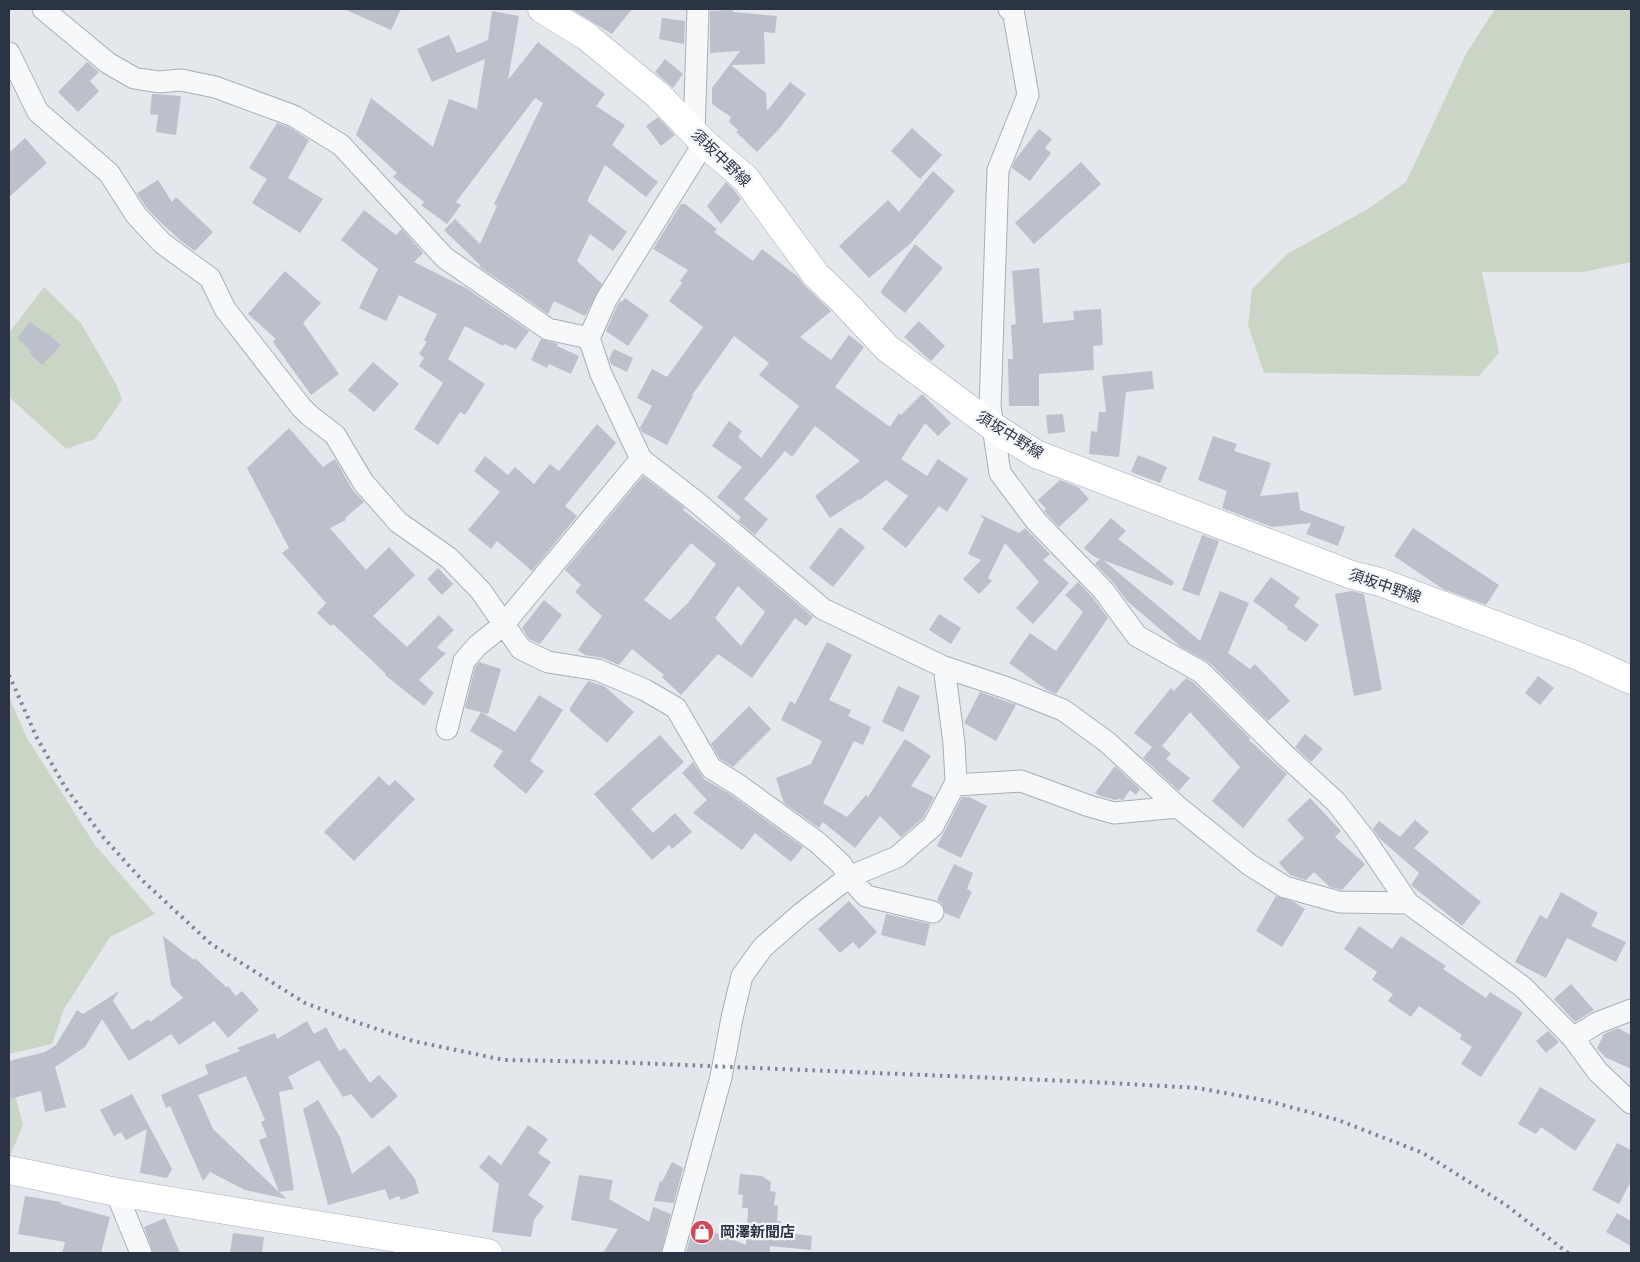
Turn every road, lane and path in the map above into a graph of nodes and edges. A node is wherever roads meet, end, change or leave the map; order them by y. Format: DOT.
graph roads {
  1 [pos="44,9"];
  2 [pos="542,9"];
  3 [pos="698,9"];
  4 [pos="1012,9"];
  5 [pos="9,53"];
  6 [pos="699,138"];
  7 [pos="588,338"];
  8 [pos="992,426"];
  9 [pos="641,459"];
  10 [pos="503,625"];
  11 [pos="944,667"];
  12 [pos="1631,680"];
  13 [pos="446,729"];
  14 [pos="955,785"];
  15 [pos="1178,807"];
  16 [pos="849,877"];
  17 [pos="1408,903"];
  18 [pos="933,912"];
  19 [pos="1631,1010"];
  20 [pos="1573,1038"];
  21 [pos="1631,1103"];
  22 [pos="9,1170"];
  23 [pos="116,1192"];
  24 [pos="396,1245"];
  25 [pos="141,1253"];
  26 [pos="488,1253"];
  27 [pos="673,1253"];
  1 -- 7 [label="street"];
  2 -- 6 [label="main road, 須坂中野線"];
  3 -- 6 [label="street"];
  4 -- 8 [label="street"];
  5 -- 10 [label="street"];
  6 -- 7 [label="street"];
  6 -- 8 [label="main road, 須坂中野線"];
  7 -- 9 [label="street"];
  8 -- 12 [label="main road, 須坂中野線"];
  8 -- 17 [label="street"];
  9 -- 10 [label="street"];
  9 -- 11 [label="street"];
  10 -- 13 [label="street"];
  10 -- 16 [label="street"];
  11 -- 14 [label="street"];
  11 -- 15 [label="street"];
  14 -- 15 [label="street"];
  14 -- 16 [label="street"];
  15 -- 17 [label="street"];
  16 -- 18 [label="street"];
  16 -- 27 [label="street"];
  17 -- 20 [label="street"];
  19 -- 20 [label="street"];
  20 -- 21 [label="street"];
  22 -- 23 [label="main road"];
  23 -- 24 [label="main road"];
  23 -- 25 [label="street"];
  24 -- 26 [label="main road"];
}
